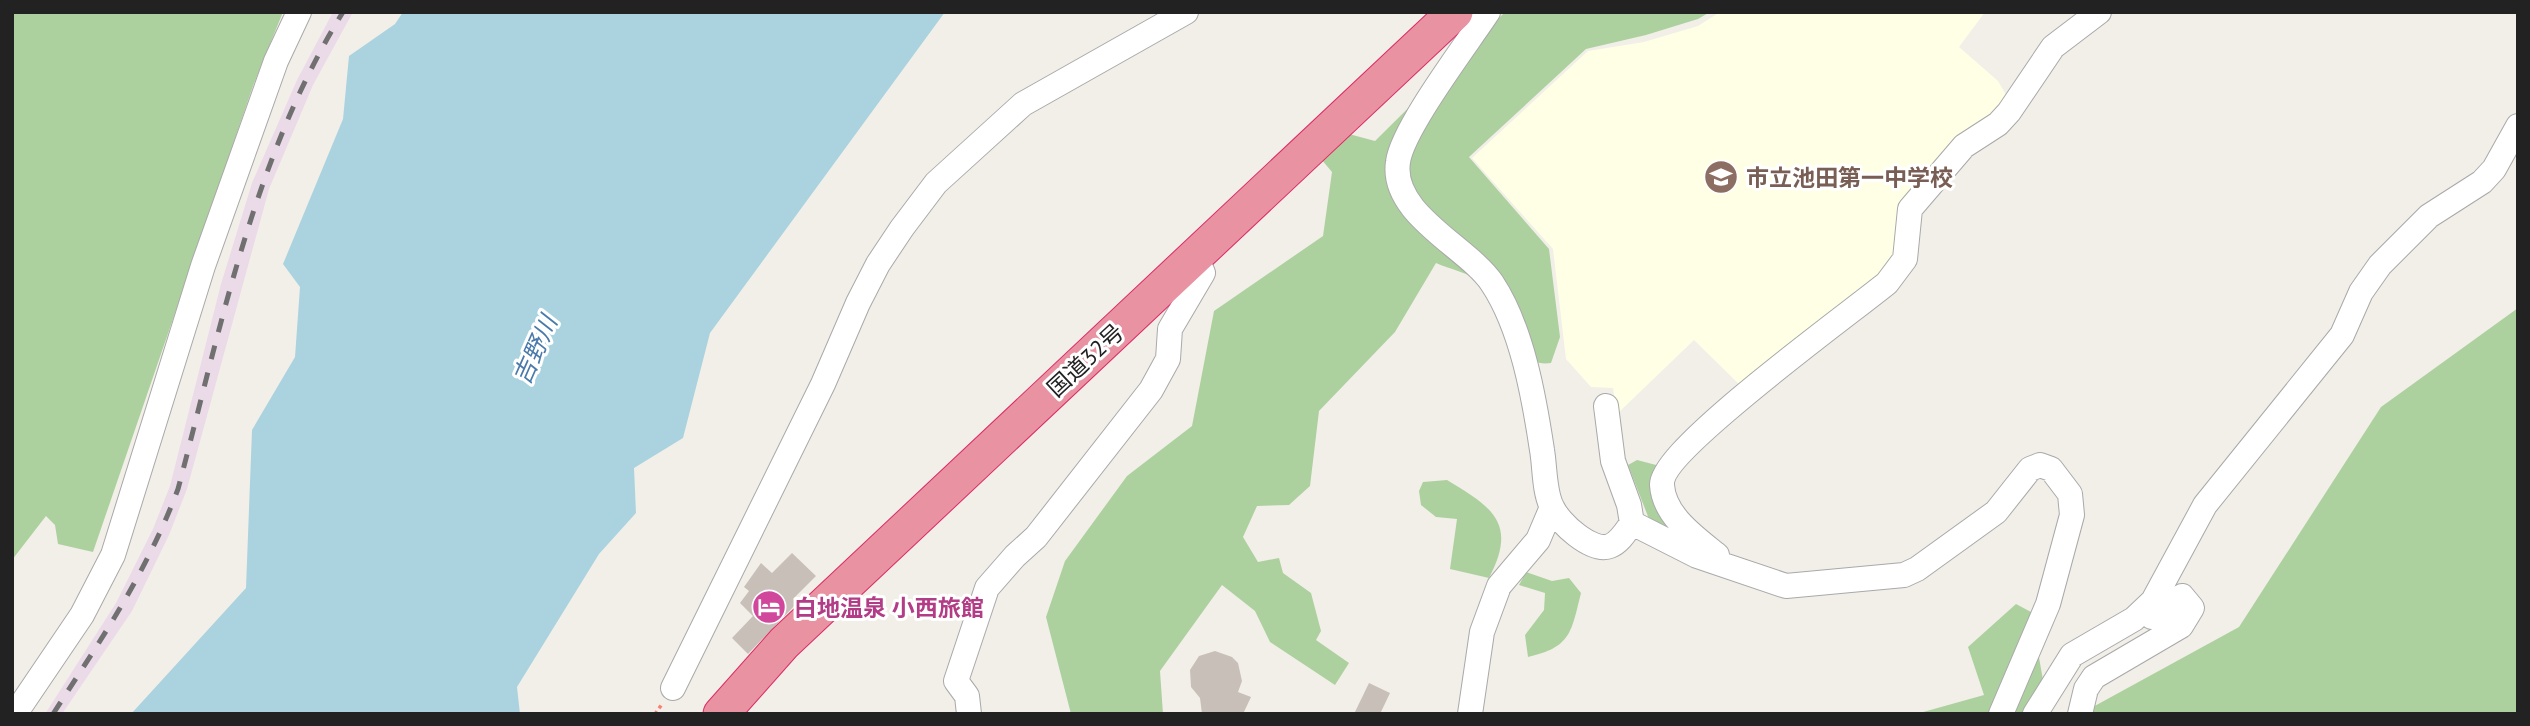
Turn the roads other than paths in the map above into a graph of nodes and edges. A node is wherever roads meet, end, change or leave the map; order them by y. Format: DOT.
graph roads {
  1 [pos="299,12"];
  2 [pos="1186,12"];
  3 [pos="1455,12"];
  4 [pos="1488,12"];
  5 [pos="2099,12"];
  6 [pos="2518,127"];
  7 [pos="1196,256"];
  8 [pos="1606,406"];
  9 [pos="1552,507"];
  10 [pos="1632,523"];
  11 [pos="1728,565"];
  12 [pos="2134,619"];
  13 [pos="673,688"];
  14 [pos="15,714"];
  15 [pos="721,714"];
  16 [pos="969,714"];
  17 [pos="1470,714"];
  18 [pos="2001,714"];
  19 [pos="2035,714"];
  20 [pos="2080,714"];
  1 -- 14 [label="street"];
  2 -- 13 [label="street"];
  3 -- 7 [label="highway, 国道32号"];
  4 -- 9 [label="street"];
  5 -- 11 [label="street"];
  6 -- 12 [label="street"];
  7 -- 15 [label="highway, 国道32号"];
  7 -- 16 [label="street"];
  8 -- 10 [label="street"];
  9 -- 10 [label="street"];
  9 -- 17 [label="street"];
  10 -- 11 [label="street"];
  11 -- 18 [label="street"];
  12 -- 19 [label="street"];
  12 -- 20 [label="street"];
}
